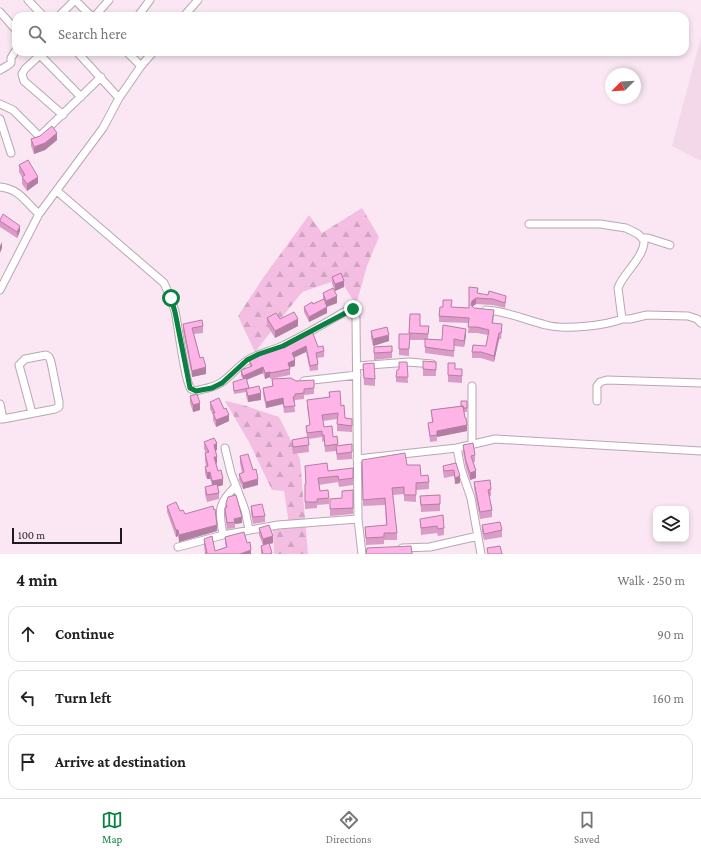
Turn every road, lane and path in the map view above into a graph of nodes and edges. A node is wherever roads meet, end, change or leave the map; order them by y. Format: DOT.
graph roads {
  1 [pos="28,0"];
  2 [pos="75,0"];
  3 [pos="109,0"];
  4 [pos="150,0"];
  5 [pos="198,0"];
  6 [pos="0,12"];
  7 [pos="39,12"];
  8 [pos="63,12"];
  9 [pos="87,12"];
  10 [pos="98,12"];
  11 [pos="141,12"];
  12 [pos="188,12"];
  13 [pos="12,26"];
  14 [pos="12,56"];
  15 [pos="36,56"];
  16 [pos="40,56"];
  17 [pos="81,56"];
  18 [pos="131,56"];
  19 [pos="150,56"];
  20 [pos="141,66"];
  21 [pos="0,70"];
  22 [pos="101,77"];
  23 [pos="81,97"];
  24 [pos="119,98"];
  25 [pos="0,104"];
  26 [pos="63,115"];
  27 [pos="0,119"];
  28 [pos="11,153"];
  29 [pos="0,186"];
  30 [pos="57,191"];
  31 [pos="39,214"];
  32 [pos="529,224"];
  33 [pos="642,238"];
  34 [pos="670,245"];
  35 [pos="0,290"];
  36 [pos="476,309"];
  37 [pos="622,319"];
  38 [pos="701,323"];
  39 [pos="434,364"];
  40 [pos="357,366"];
  41 [pos="357,374"];
  42 [pos="296,382"];
  43 [pos="701,383"];
  44 [pos="472,386"];
  45 [pos="597,401"];
  46 [pos="0,404"];
  47 [pos="32,413"];
  48 [pos="1,419"];
  49 [pos="472,444"];
  50 [pos="225,448"];
  51 [pos="458,448"];
  52 [pos="701,451"];
  53 [pos="357,459"];
  54 [pos="236,486"];
  55 [pos="358,519"];
  56 [pos="249,530"];
  57 [pos="223,535"];
  58 [pos="478,536"];
  59 [pos="178,547"];
  60 [pos="392,549"];
  61 [pos="364,551"];
  62 [pos="481,554"];
  1 -- 7 [label="street"];
  2 -- 8 [label="street"];
  2 -- 9 [label="street"];
  3 -- 10 [label="street"];
  4 -- 11 [label="street"];
  5 -- 12 [label="street"];
  6 -- 13 [label="street"];
  14 -- 21 [label="street"];
  15 -- 26 [label="street"];
  16 -- 23 [label="street"];
  17 -- 22 [label="street"];
  18 -- 20 [label="street"];
  19 -- 20 [label="street"];
  20 -- 24 [label="street"];
  22 -- 23 [label="street"];
  22 -- 24 [label="street"];
  23 -- 26 [label="street"];
  24 -- 30 [label="street"];
  25 -- 26 [label="street"];
  27 -- 28 [label="street"];
  29 -- 31 [label="street"];
  30 -- 31 [label="street"];
  30 -- 40 [label="street"];
  31 -- 35 [label="street"];
  32 -- 33 [label="street"];
  33 -- 34 [label="street"];
  33 -- 37 [label="street"];
  36 -- 37 [label="street"];
  37 -- 38 [label="street"];
  39 -- 40 [label="street"];
  40 -- 41 [label="street"];
  41 -- 42 [label="street"];
  41 -- 53 [label="street"];
  43 -- 45 [label="street"];
  44 -- 49 [label="street"];
  46 -- 48 [label="street"];
  47 -- 47 [label="street"];
  47 -- 48 [label="street"];
  49 -- 51 [label="street"];
  49 -- 52 [label="street"];
  50 -- 54 [label="street"];
  51 -- 53 [label="street"];
  51 -- 58 [label="street"];
  53 -- 55 [label="street"];
  54 -- 56 [label="street"];
  54 -- 57 [label="street"];
  55 -- 56 [label="street"];
  55 -- 61 [label="street"];
  56 -- 57 [label="street"];
  57 -- 59 [label="street"];
  58 -- 60 [label="street"];
  58 -- 62 [label="street"];
}
